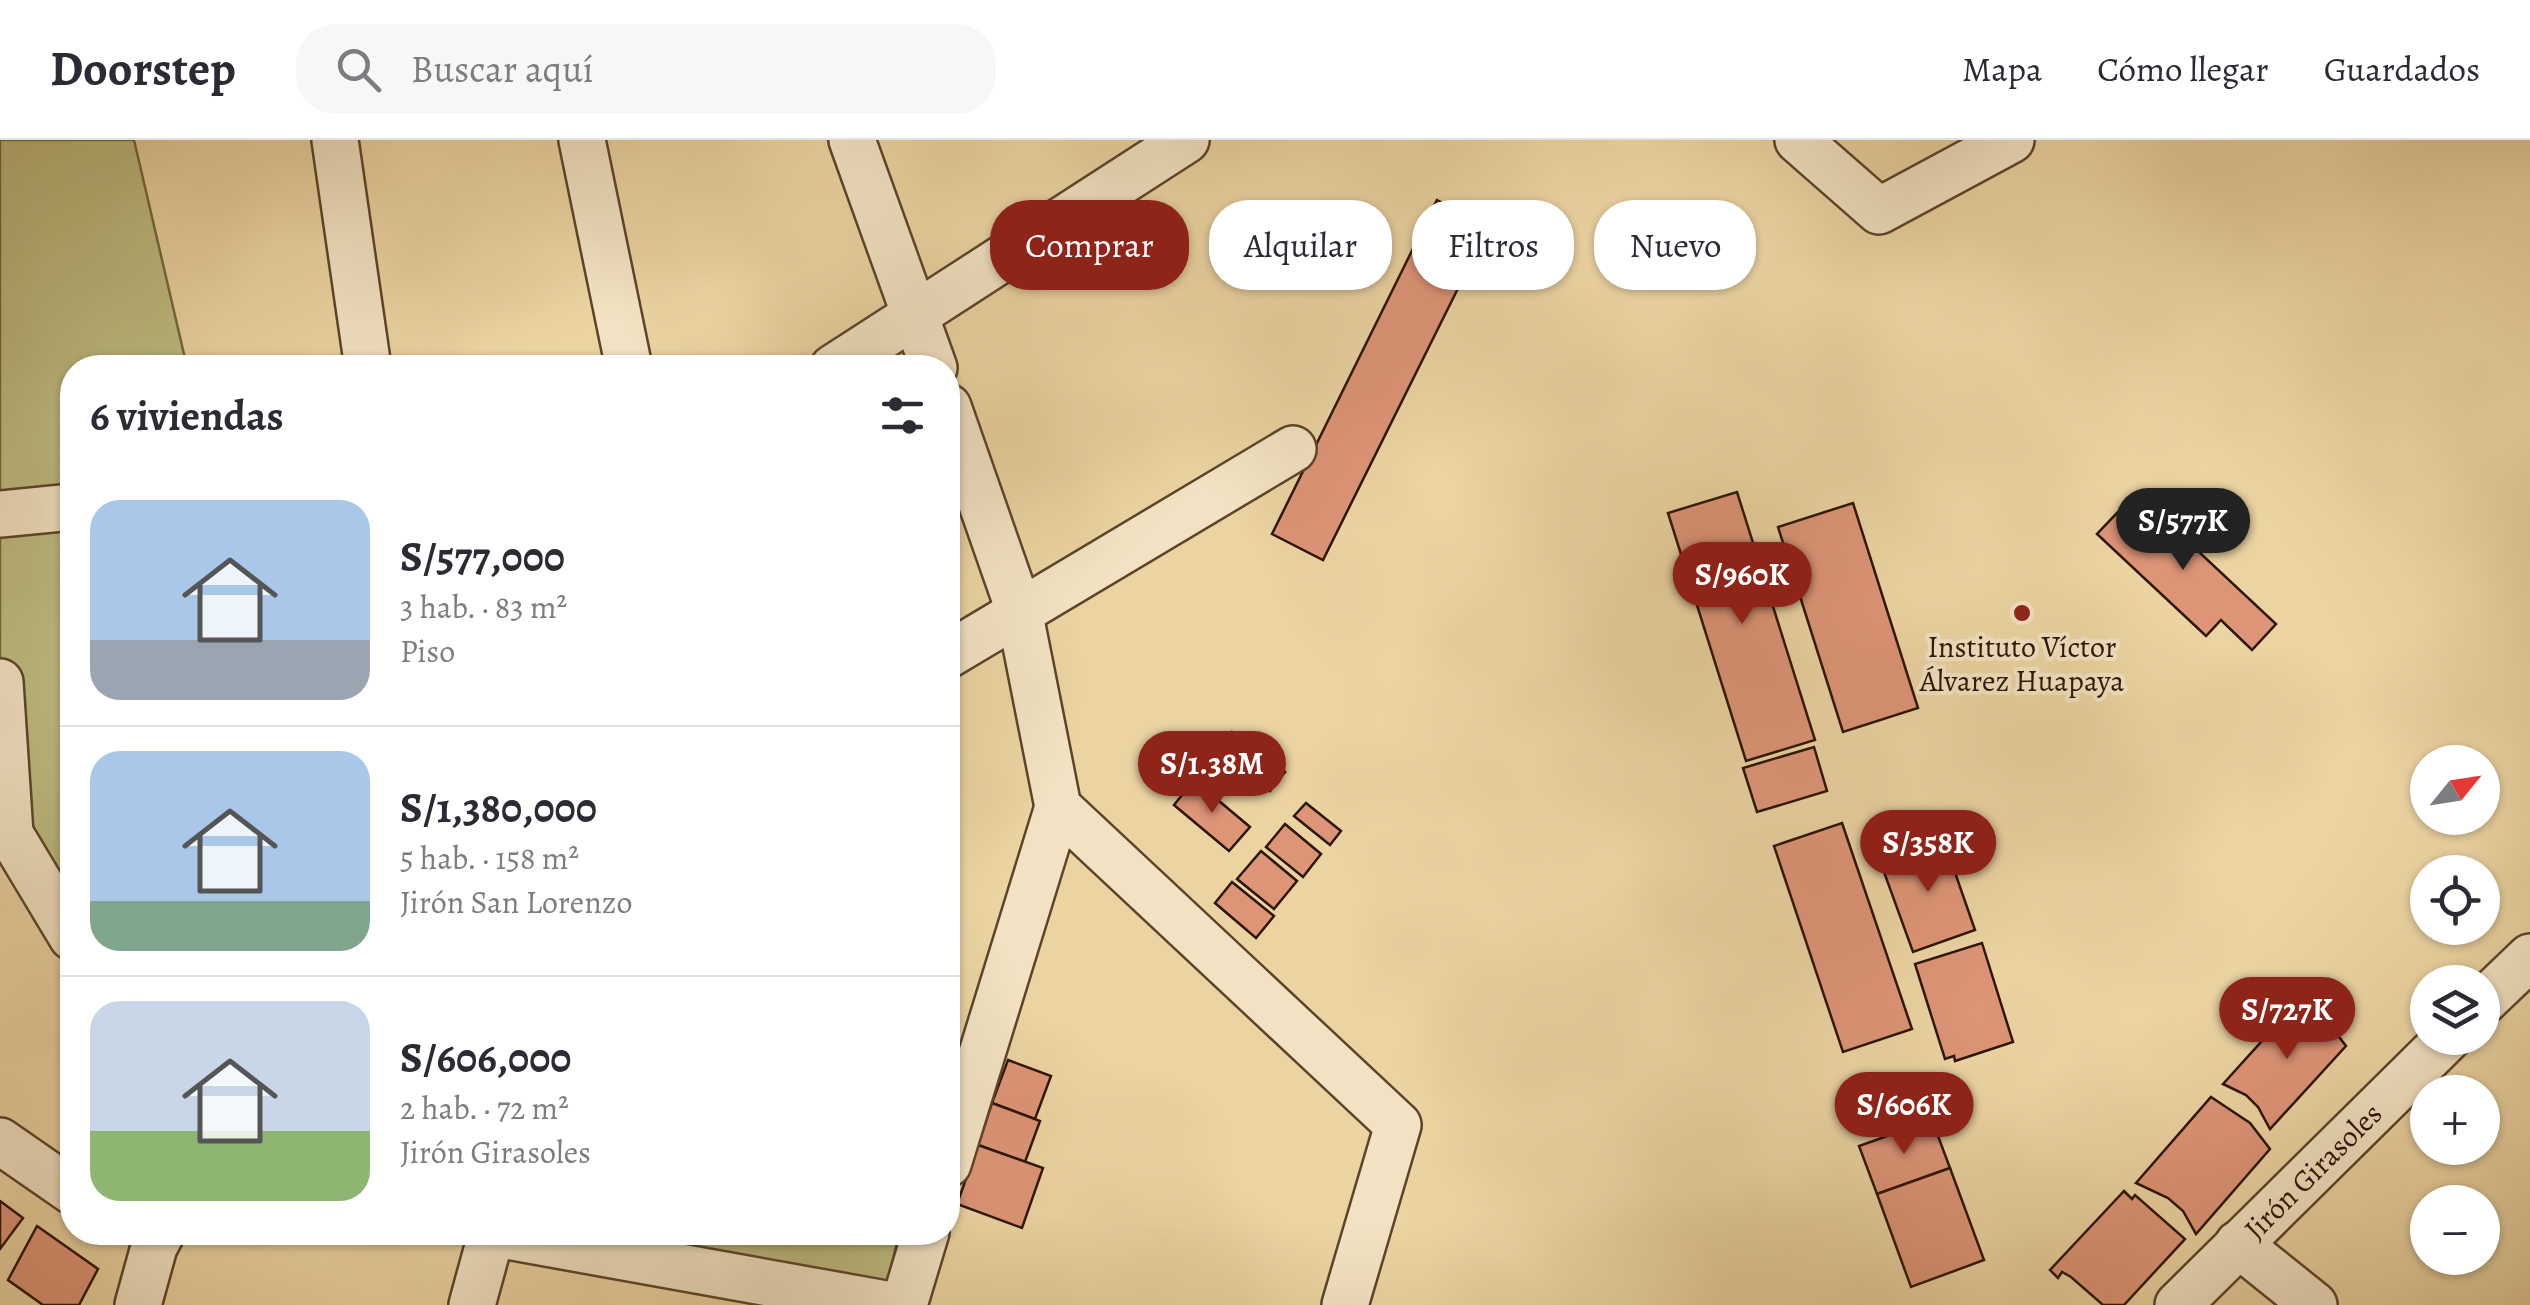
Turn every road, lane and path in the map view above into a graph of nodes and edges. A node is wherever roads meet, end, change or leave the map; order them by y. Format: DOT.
graph roads {
  1 [pos="335,140"];
  2 [pos="582,140"];
  3 [pos="852,140"];
  4 [pos="1186,140"];
  5 [pos="1798,140"];
  6 [pos="2011,140"];
  7 [pos="916,316"];
  8 [pos="366,355"];
  9 [pos="626,355"];
  10 [pos="854,355"];
  11 [pos="930,355"];
  12 [pos="960,441"];
  13 [pos="1294,449"];
  14 [pos="60,508"];
  15 [pos="0,514"];
  16 [pos="1019,610"];
  17 [pos="960,647"];
  18 [pos="0,682"];
  19 [pos="1058,806"];
  20 [pos="5,826"];
  21 [pos="60,917"];
  22 [pos="2530,957"];
  23 [pos="2500,986"];
  24 [pos="2431,1055"];
  25 [pos="960,1125"];
  26 [pos="0,1141"];
  27 [pos="60,1183"];
  28 [pos="2238,1244"];
  29 [pos="149,1245"];
  30 [pos="486,1245"];
  31 [pos="556,1245"];
  32 [pos="922,1245"];
  33 [pos="138,1305"];
  34 [pos="472,1305"];
  35 [pos="891,1305"];
  36 [pos="904,1305"];
  37 [pos="1345,1305"];
  38 [pos="2178,1305"];
  39 [pos="2314,1305"];
  1 -- 8 [label="street"];
  2 -- 9 [label="street"];
  3 -- 7 [label="street"];
  4 -- 7 [label="street"];
  5 -- 6 [label="street"];
  7 -- 10 [label="street"];
  7 -- 11 [label="street"];
  12 -- 16 [label="street"];
  13 -- 16 [label="street"];
  14 -- 15 [label="street"];
  16 -- 17 [label="street"];
  16 -- 19 [label="street"];
  18 -- 20 [label="street"];
  19 -- 25 [label="street"];
  19 -- 37 [label="street"];
  20 -- 21 [label="street"];
  22 -- 23 [label="street"];
  24 -- 28 [label="street, Jirón Girasoles"];
  26 -- 27 [label="street"];
  28 -- 38 [label="street, Jirón Girasoles"];
  28 -- 39 [label="street"];
  29 -- 33 [label="street"];
  30 -- 34 [label="street"];
  31 -- 35 [label="street"];
  32 -- 36 [label="street"];
}
